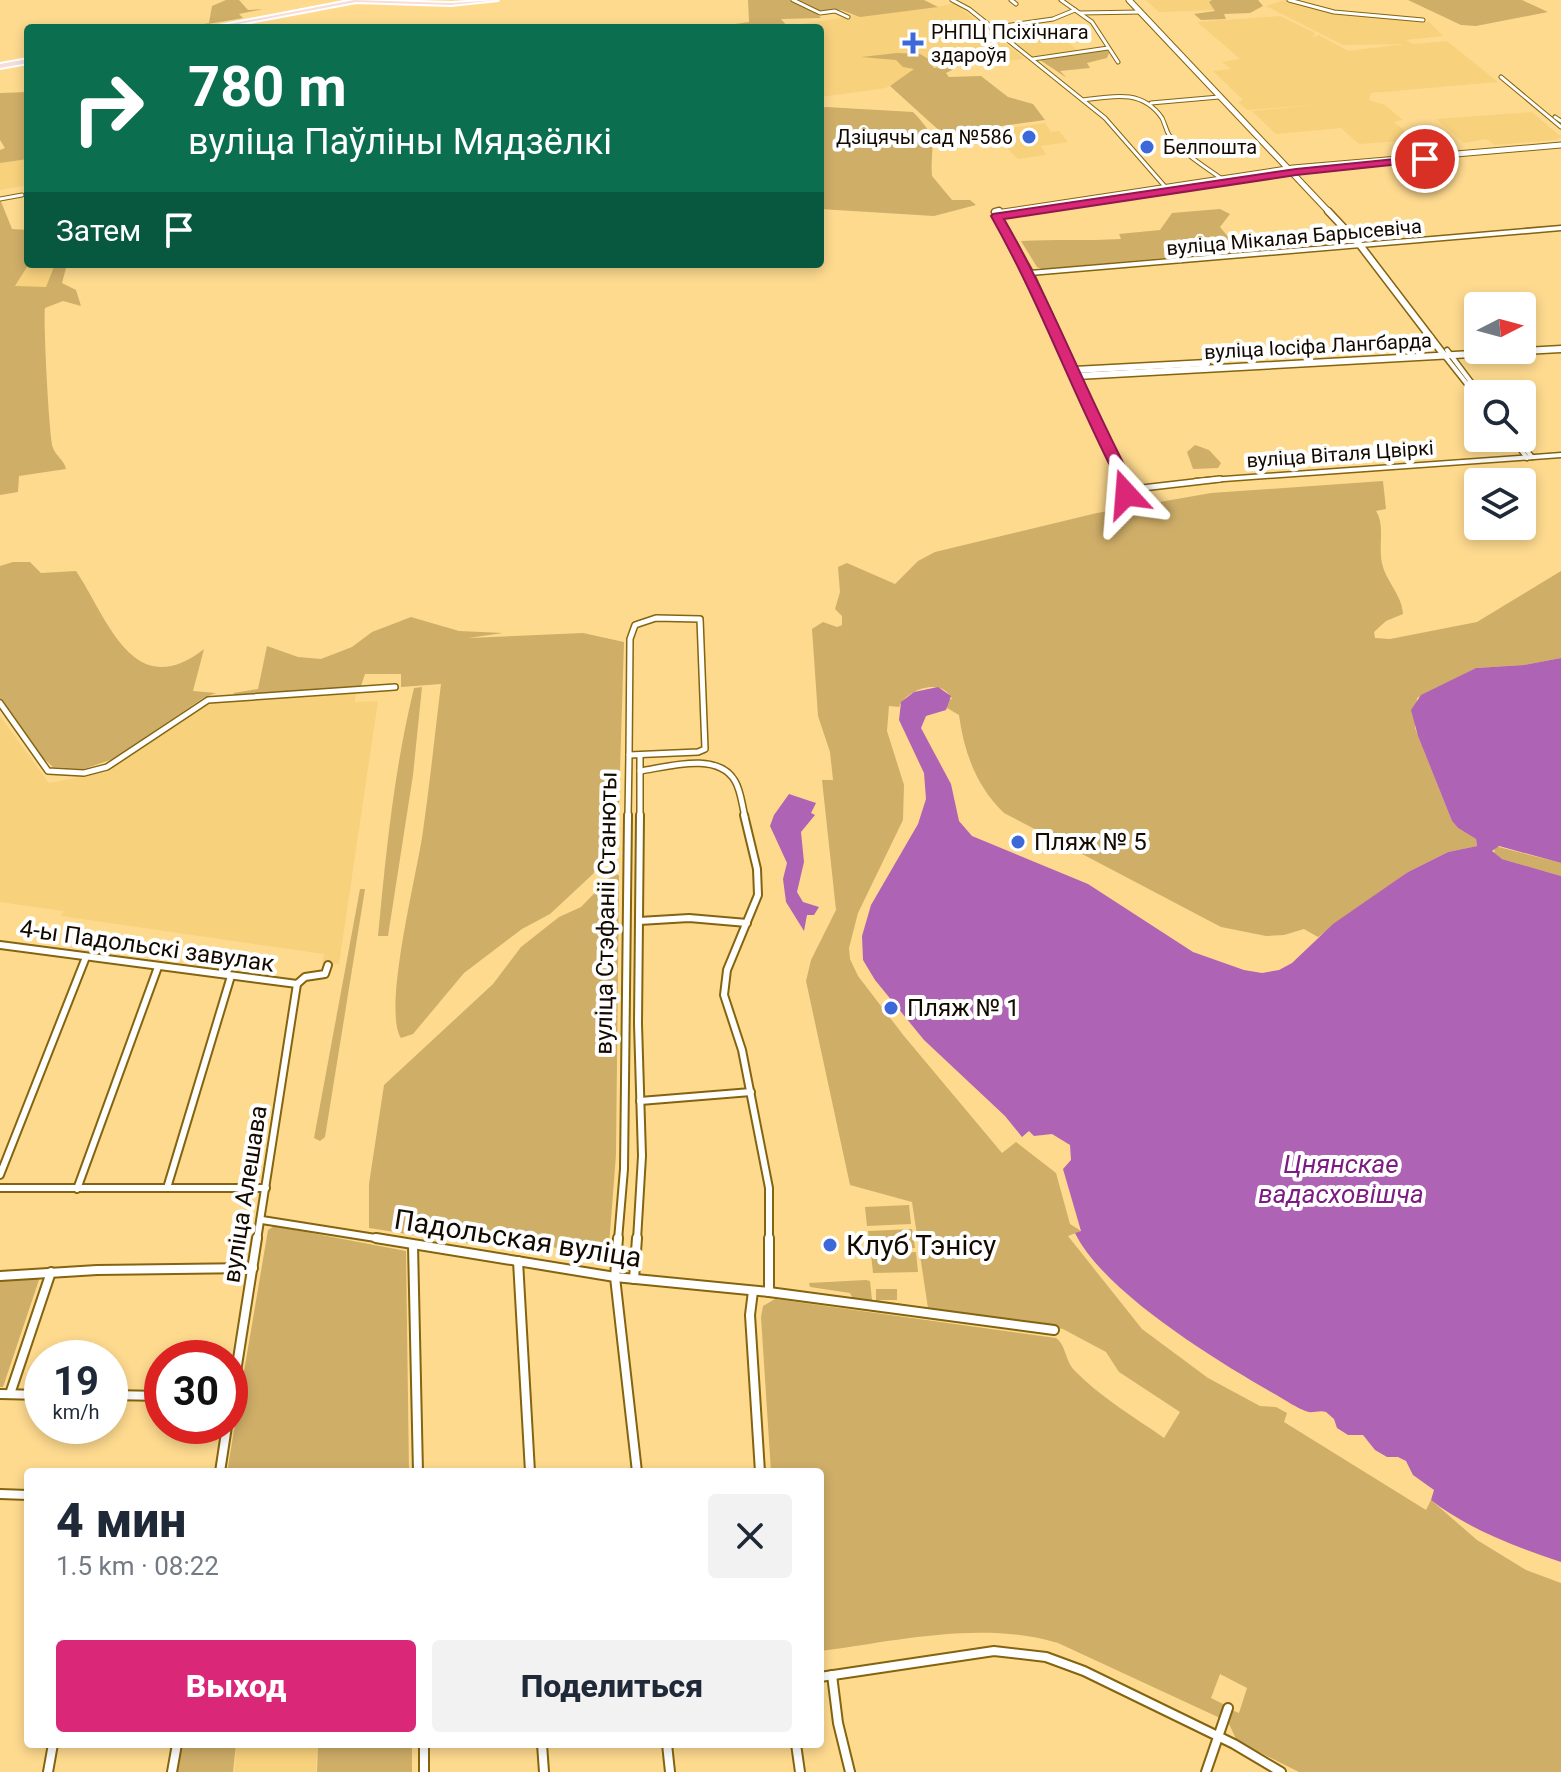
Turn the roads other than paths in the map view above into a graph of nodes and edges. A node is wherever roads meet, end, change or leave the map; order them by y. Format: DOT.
graph roads {
  1 [pos="496,0"];
  2 [pos="793,0"];
  3 [pos="952,0"];
  4 [pos="1011,0"];
  5 [pos="1061,0"];
  6 [pos="1132,0"];
  7 [pos="1289,0"];
  8 [pos="504,1"];
  9 [pos="1016,4"];
  10 [pos="330,7"];
  11 [pos="1074,11"];
  12 [pos="1141,12"];
  13 [pos="1083,14"];
  14 [pos="848,17"];
  15 [pos="1423,20"];
  16 [pos="233,24"];
  17 [pos="247,24"];
  18 [pos="991,28"];
  19 [pos="1108,48"];
  20 [pos="1031,59"];
  21 [pos="1118,62"];
  22 [pos="24,64"];
  23 [pos="0,67"];
  24 [pos="1501,77"];
  25 [pos="1219,97"];
  26 [pos="1083,100"];
  27 [pos="1150,103"];
  28 [pos="1555,117"];
  29 [pos="1561,124"];
  30 [pos="1561,147"];
  31 [pos="1292,170"];
  32 [pos="1222,179"];
  33 [pos="1166,188"];
  34 [pos="22,195"];
  35 [pos="0,199"];
  36 [pos="1561,228"];
  37 [pos="1363,245"];
  38 [pos="1030,273"];
  39 [pos="1561,343"];
  40 [pos="1536,344"];
  41 [pos="1561,349"];
  42 [pos="1464,350"];
  43 [pos="1446,353"];
  44 [pos="1076,373"];
  45 [pos="1467,380"];
  46 [pos="1525,452"];
  47 [pos="1561,457"];
  48 [pos="1530,459"];
  49 [pos="395,687"];
  50 [pos="0,703"];
  51 [pos="628,755"];
  52 [pos="640,755"];
  53 [pos="640,771"];
  54 [pos="639,921"];
  55 [pos="747,923"];
  56 [pos="0,945"];
  57 [pos="86,957"];
  58 [pos="328,965"];
  59 [pos="158,967"];
  60 [pos="231,976"];
  61 [pos="297,984"];
  62 [pos="751,1092"];
  63 [pos="640,1101"];
  64 [pos="0,1175"];
  65 [pos="0,1188"];
  66 [pos="167,1188"];
  67 [pos="266,1188"];
  68 [pos="77,1189"];
  69 [pos="262,1220"];
  70 [pos="413,1245"];
  71 [pos="518,1261"];
  72 [pos="253,1268"];
  73 [pos="51,1272"];
  74 [pos="0,1276"];
  75 [pos="615,1277"];
  76 [pos="634,1279"];
  77 [pos="753,1291"];
  78 [pos="769,1292"];
  79 [pos="1054,1330"];
  80 [pos="241,1340"];
  81 [pos="0,1394"];
  82 [pos="10,1394"];
  83 [pos="24,1394"];
  84 [pos="224,1444"];
  85 [pos="221,1468"];
  86 [pos="418,1468"];
  87 [pos="530,1468"];
  88 [pos="637,1468"];
  89 [pos="760,1468"];
  90 [pos="0,1494"];
  91 [pos="24,1495"];
  92 [pos="832,1675"];
  93 [pos="824,1676"];
  94 [pos="1228,1708"];
  95 [pos="1219,1737"];
  96 [pos="52,1748"];
  97 [pos="176,1748"];
  98 [pos="424,1748"];
  99 [pos="542,1748"];
  100 [pos="667,1748"];
  101 [pos="797,1748"];
  102 [pos="48,1772"];
  103 [pos="172,1772"];
  104 [pos="424,1772"];
  105 [pos="544,1772"];
  106 [pos="670,1772"];
  107 [pos="800,1772"];
  108 [pos="850,1772"];
  109 [pos="1206,1772"];
  110 [pos="1281,1772"];
  1 -- 10 [label="main road"];
  2 -- 14 [label="street"];
  3 -- 18 [label="street"];
  4 -- 9 [label="street"];
  5 -- 11 [label="street"];
  6 -- 12 [label="main road"];
  6 -- 31 [label="main road"];
  7 -- 15 [label="street"];
  8 -- 10 [label="main road"];
  10 -- 16 [label="main road"];
  10 -- 17 [label="main road"];
  11 -- 13 [label="street"];
  11 -- 18 [label="street"];
  12 -- 13 [label="street"];
  12 -- 25 [label="main road"];
  13 -- 19 [label="street"];
  18 -- 20 [label="street"];
  19 -- 20 [label="street"];
  19 -- 21 [label="street"];
  20 -- 26 [label="street"];
  22 -- 23 [label="main road"];
  24 -- 29 [label="street"];
  25 -- 27 [label="street"];
  25 -- 31 [label="main road"];
  26 -- 27 [label="street"];
  26 -- 33 [label="street"];
  27 -- 32 [label="street"];
  28 -- 29 [label="street"];
  30 -- 31 [label="main road"];
  31 -- 32 [label="main road"];
  31 -- 33 [label="main road"];
  31 -- 37 [label="main road"];
  32 -- 33 [label="main road"];
  33 -- 38 [label="main road"];
  34 -- 35 [label="street"];
  36 -- 37 [label="street, вуліца Мікалая Барысевіча"];
  37 -- 38 [label="street, вуліца Мікалая Барысевіча"];
  37 -- 43 [label="main road"];
  38 -- 44 [label="main road"];
  39 -- 40 [label="main road"];
  41 -- 43 [label="main road, вуліца Іосіфа Лангбарда"];
  42 -- 43 [label="main road, вуліца Іосіфа Лангбарда"];
  43 -- 44 [label="main road, вуліца Іосіфа Лангбарда"];
  43 -- 45 [label="street"];
  44 -- 48 [label="street, вуліца Віталя Цвіркі"];
  46 -- 48 [label="street"];
  47 -- 48 [label="street, вуліца Віталя Цвіркі"];
  49 -- 50 [label="street"];
  51 -- 52 [label="street, вуліца Стэфаніі Станюты"];
  51 -- 52 [label="street, вуліца Стэфаніі Станюты"];
  51 -- 75 [label="street, вуліца Стэфаніі Станюты"];
  52 -- 53 [label="street"];
  53 -- 54 [label="street"];
  53 -- 55 [label="street"];
  54 -- 55 [label="street"];
  54 -- 63 [label="street"];
  55 -- 62 [label="street"];
  56 -- 57 [label="street, 4-ы Падольскі завулак"];
  57 -- 59 [label="street, 4-ы Падольскі завулак"];
  57 -- 64 [label="street"];
  58 -- 61 [label="street, 4-ы Падольскі завулак"];
  59 -- 60 [label="street, 4-ы Падольскі завулак"];
  59 -- 68 [label="street"];
  60 -- 61 [label="street, 4-ы Падольскі завулак"];
  60 -- 66 [label="street"];
  61 -- 67 [label="street, вуліца Алешава"];
  62 -- 63 [label="street"];
  62 -- 78 [label="street"];
  63 -- 76 [label="street"];
  65 -- 68 [label="street"];
  66 -- 67 [label="street"];
  66 -- 68 [label="street"];
  67 -- 69 [label="street, вуліца Алешава"];
  69 -- 70 [label="street, Падольская вуліца"];
  69 -- 72 [label="street, вуліца Алешава"];
  70 -- 71 [label="street, Падольская вуліца"];
  70 -- 86 [label="street"];
  71 -- 75 [label="street, Падольская вуліца"];
  71 -- 87 [label="street"];
  72 -- 73 [label="street"];
  72 -- 80 [label="street, вуліца Алешава"];
  73 -- 74 [label="street"];
  73 -- 82 [label="street"];
  75 -- 76 [label="street, Падольская вуліца"];
  75 -- 88 [label="street, вуліца Стэфаніі Станюты"];
  76 -- 77 [label="street, Падольская вуліца"];
  77 -- 78 [label="street, Падольская вуліца"];
  77 -- 89 [label="street"];
  78 -- 79 [label="street, Падольская вуліца"];
  81 -- 82 [label="street"];
  82 -- 83 [label="street"];
  84 -- 85 [label="street"];
  90 -- 91 [label="street"];
  92 -- 93 [label="street"];
  92 -- 95 [label="street"];
  92 -- 108 [label="street"];
  94 -- 95 [label="street"];
  95 -- 109 [label="street"];
  95 -- 110 [label="street"];
  96 -- 102 [label="street"];
  97 -- 103 [label="street"];
  98 -- 104 [label="street"];
  99 -- 105 [label="street"];
  100 -- 106 [label="street"];
  101 -- 107 [label="street"];
}
